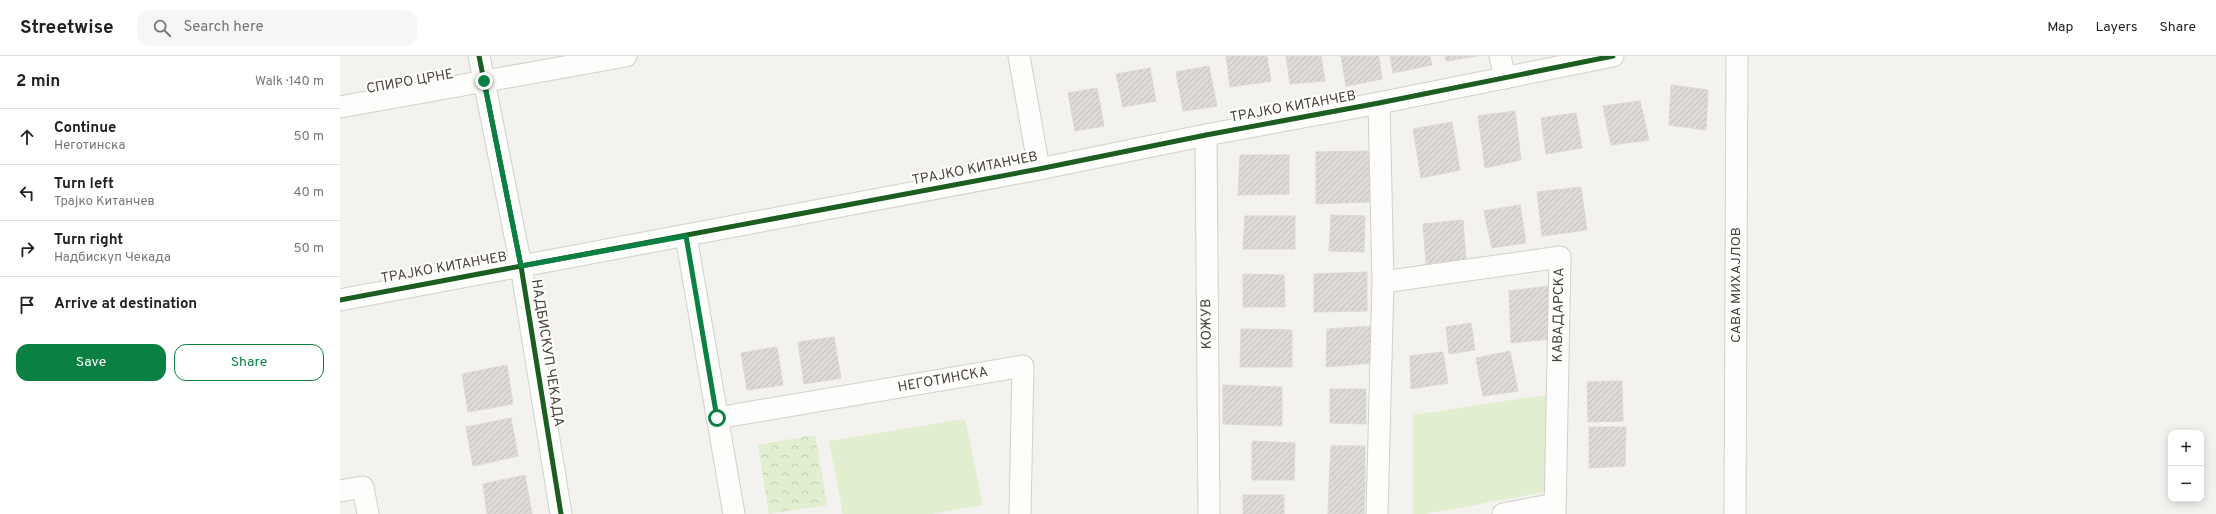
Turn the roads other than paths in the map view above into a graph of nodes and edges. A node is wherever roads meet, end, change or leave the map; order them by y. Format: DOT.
graph roads {
  1 [pos="479,56"];
  2 [pos="626,56"];
  3 [pos="1019,56"];
  4 [pos="1500,56"];
  5 [pos="1613,56"];
  6 [pos="1738,56"];
  7 [pos="1504,78"];
  8 [pos="484,81"];
  9 [pos="1379,104"];
  10 [pos="340,107"];
  11 [pos="1206,134"];
  12 [pos="1039,169"];
  13 [pos="686,236"];
  14 [pos="521,266"];
  15 [pos="1383,282"];
  16 [pos="340,300"];
  17 [pos="717,418"];
  18 [pos="340,491"];
  19 [pos="1555,509"];
  20 [pos="368,514"];
  21 [pos="561,514"];
  22 [pos="734,514"];
  23 [pos="1020,514"];
  24 [pos="1209,514"];
  25 [pos="1377,514"];
  26 [pos="1504,514"];
  27 [pos="1735,514"];
  1 -- 8 [label="street, НАДБИСКУП ЧЕКАДА"];
  2 -- 8 [label="street, СПИРО ЦРНЕ"];
  3 -- 12 [label="street"];
  4 -- 7 [label="street"];
  5 -- 7 [label="street, ТРАЈКО КИТАНЧЕВ"];
  6 -- 27 [label="street, САВА МИХАЈЛОВ"];
  7 -- 9 [label="street, ТРАЈКО КИТАНЧЕВ"];
  8 -- 10 [label="street, СПИРО ЦРНЕ"];
  8 -- 14 [label="street, НАДБИСКУП ЧЕКАДА"];
  9 -- 11 [label="street, ТРАЈКО КИТАНЧЕВ"];
  9 -- 15 [label="street"];
  11 -- 12 [label="street, ТРАЈКО КИТАНЧЕВ"];
  11 -- 24 [label="street, КОЖУВ"];
  12 -- 13 [label="street, ТРАЈКО КИТАНЧЕВ"];
  13 -- 14 [label="street, ТРАЈКО КИТАНЧЕВ"];
  13 -- 17 [label="street"];
  14 -- 16 [label="street, ТРАЈКО КИТАНЧЕВ"];
  14 -- 21 [label="street, НАДБИСКУП ЧЕКАДА"];
  15 -- 19 [label="street, КАВАДАРСКА"];
  15 -- 25 [label="street"];
  17 -- 22 [label="street"];
  17 -- 23 [label="street, НЕГОТИНСКА"];
  18 -- 20 [label="street"];
  19 -- 26 [label="street, КАВАДАРСКА"];
}
